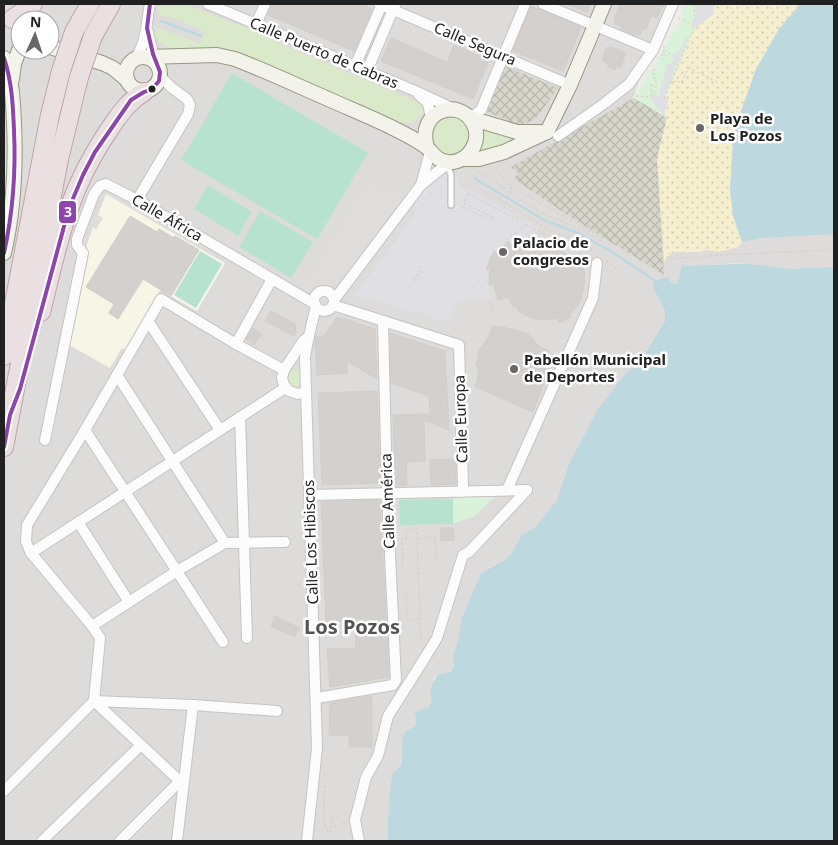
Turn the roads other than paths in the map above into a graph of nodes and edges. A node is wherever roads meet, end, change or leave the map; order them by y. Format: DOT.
graph roads {
  1 [pos="90,4"];
  2 [pos="111,4"];
  3 [pos="150,4"];
  4 [pos="208,4"];
  5 [pos="265,4"];
  6 [pos="381,4"];
  7 [pos="525,4"];
  8 [pos="543,4"];
  9 [pos="604,4"];
  10 [pos="673,4"];
  11 [pos="395,7"];
  12 [pos="256,24"];
  13 [pos="595,26"];
  14 [pos="147,28"];
  15 [pos="150,42"];
  16 [pos="60,50"];
  17 [pos="651,53"];
  18 [pos="179,56"];
  19 [pos="503,56"];
  20 [pos="194,57"];
  21 [pos="4,58"];
  22 [pos="16,60"];
  23 [pos="102,62"];
  24 [pos="147,63"];
  25 [pos="355,66"];
  26 [pos="367,71"];
  27 [pos="127,80"];
  28 [pos="11,83"];
  29 [pos="570,85"];
  30 [pos="413,90"];
  31 [pos="144,92"];
  32 [pos="457,111"];
  33 [pos="470,118"];
  34 [pos="430,121"];
  35 [pos="393,128"];
  36 [pos="553,134"];
  37 [pos="428,150"];
  38 [pos="453,164"];
  39 [pos="425,188"];
  40 [pos="137,200"];
  41 [pos="451,205"];
  42 [pos="4,253"];
  43 [pos="601,259"];
  44 [pos="352,276"];
  45 [pos="272,280"];
  46 [pos="327,291"];
  47 [pos="316,302"];
  48 [pos="331,305"];
  49 [pos="148,320"];
  50 [pos="383,321"];
  51 [pos="310,334"];
  52 [pos="236,344"];
  53 [pos="4,356"];
  54 [pos="284,370"];
  55 [pos="117,375"];
  56 [pos="289,390"];
  57 [pos="306,392"];
  58 [pos="307,411"];
  59 [pos="10,415"];
  60 [pos="240,417"];
  61 [pos="85,430"];
  62 [pos="220,430"];
  63 [pos="45,440"];
  64 [pos="4,447"];
  65 [pos="172,461"];
  66 [pos="507,490"];
  67 [pos="125,492"];
  68 [pos="461,492"];
  69 [pos="387,493"];
  70 [pos="310,494"];
  71 [pos="78,522"];
  72 [pos="285,542"];
  73 [pos="225,543"];
  74 [pos="244,543"];
  75 [pos="31,553"];
  76 [pos="177,572"];
  77 [pos="129,602"];
  78 [pos="92,626"];
  79 [pos="247,638"];
  80 [pos="223,642"];
  81 [pos="316,698"];
  82 [pos="94,701"];
  83 [pos="193,705"];
  84 [pos="277,711"];
  85 [pos="141,745"];
  86 [pos="181,782"];
  87 [pos="4,791"];
  88 [pos="42,841"];
  89 [pos="120,841"];
  90 [pos="177,841"];
  91 [pos="307,841"];
  92 [pos="359,841"];
  1 -- 53 [label="highway, bridge"];
  2 -- 59 [label="highway, bridge"];
  3 -- 14 [label="street"];
  4 -- 12 [label="street, Calle Puerto de Cabras"];
  5 -- 12 [label="street"];
  6 -- 11 [label="street, Calle Segura"];
  6 -- 25 [label="street"];
  7 -- 19 [label="street"];
  8 -- 13 [label="street"];
  9 -- 13 [label="main road"];
  10 -- 17 [label="street"];
  11 -- 19 [label="street, Calle Segura"];
  11 -- 26 [label="street"];
  12 -- 25 [label="street, Calle Puerto de Cabras"];
  13 -- 17 [label="street"];
  13 -- 29 [label="main road"];
  14 -- 15 [label="street"];
  14 -- 24 [label="street"];
  15 -- 18 [label="street"];
  15 -- 24 [label="street"];
  16 -- 23 [label="main road"];
  17 -- 36 [label="street"];
  18 -- 20 [label="main road"];
  18 -- 24 [label="main road"];
  19 -- 29 [label="street, Calle Segura"];
  19 -- 33 [label="street"];
  20 -- 24 [label="main road"];
  20 -- 35 [label="main road"];
  21 -- 28 [label="main road"];
  22 -- 28 [label="main road"];
  23 -- 24 [label="main road"];
  23 -- 27 [label="main road"];
  24 -- 27 [label="main road"];
  24 -- 31 [label="main road"];
  24 -- 40 [label="street"];
  25 -- 26 [label="street, Calle Puerto de Cabras"];
  26 -- 30 [label="street, Calle Puerto de Cabras"];
  27 -- 31 [label="main road"];
  28 -- 42 [label="main road"];
  29 -- 36 [label="main road"];
  30 -- 32 [label="street, Calle Puerto de Cabras"];
  30 -- 34 [label="street, Calle Puerto de Cabras"];
  31 -- 59 [label="highway"];
  32 -- 33 [label="main road"];
  32 -- 34 [label="main road"];
  33 -- 36 [label="main road"];
  33 -- 38 [label="main road"];
  34 -- 35 [label="main road"];
  34 -- 37 [label="main road"];
  35 -- 37 [label="main road"];
  36 -- 38 [label="main road"];
  37 -- 38 [label="main road"];
  37 -- 39 [label="street"];
  38 -- 39 [label="street"];
  38 -- 41 [label="lane"];
  39 -- 44 [label="street"];
  40 -- 45 [label="street, Calle África"];
  40 -- 63 [label="street, Calle África"];
  43 -- 66 [label="street"];
  44 -- 46 [label="street"];
  44 -- 48 [label="street"];
  45 -- 47 [label="street, Calle África"];
  45 -- 52 [label="street"];
  46 -- 47 [label="street"];
  46 -- 48 [label="street"];
  47 -- 48 [label="street"];
  47 -- 51 [label="street, Calle Los Hibiscos"];
  48 -- 50 [label="street"];
  48 -- 51 [label="street"];
  49 -- 52 [label="street"];
  49 -- 55 [label="street"];
  49 -- 62 [label="street"];
  50 -- 68 [label="street, Calle Europa"];
  50 -- 69 [label="street, Calle América"];
  51 -- 54 [label="street"];
  51 -- 57 [label="street, Calle Los Hibiscos"];
  52 -- 54 [label="street"];
  54 -- 56 [label="street"];
  55 -- 61 [label="street"];
  55 -- 65 [label="street"];
  56 -- 57 [label="street"];
  56 -- 58 [label="street"];
  56 -- 60 [label="street"];
  57 -- 58 [label="street, Calle Los Hibiscos"];
  58 -- 70 [label="street, Calle Los Hibiscos"];
  59 -- 64 [label="highway"];
  60 -- 62 [label="street"];
  60 -- 74 [label="street"];
  61 -- 67 [label="street"];
  61 -- 75 [label="street"];
  62 -- 65 [label="street"];
  65 -- 67 [label="street"];
  65 -- 73 [label="street"];
  66 -- 68 [label="street"];
  66 -- 92 [label="street"];
  67 -- 71 [label="street"];
  67 -- 76 [label="street"];
  68 -- 69 [label="street"];
  69 -- 70 [label="street"];
  69 -- 81 [label="street, Calle América"];
  70 -- 81 [label="street, Calle Los Hibiscos"];
  71 -- 75 [label="street"];
  71 -- 77 [label="street"];
  72 -- 74 [label="street"];
  73 -- 74 [label="street"];
  73 -- 76 [label="street"];
  74 -- 79 [label="street"];
  75 -- 78 [label="street"];
  76 -- 77 [label="street"];
  76 -- 80 [label="street"];
  77 -- 78 [label="street"];
  78 -- 82 [label="street"];
  81 -- 91 [label="street, Calle Los Hibiscos"];
  82 -- 83 [label="street"];
  82 -- 85 [label="street"];
  82 -- 87 [label="street"];
  83 -- 84 [label="street"];
  83 -- 86 [label="street"];
  85 -- 86 [label="street"];
  85 -- 88 [label="street"];
  86 -- 89 [label="street"];
  86 -- 90 [label="street"];
}
